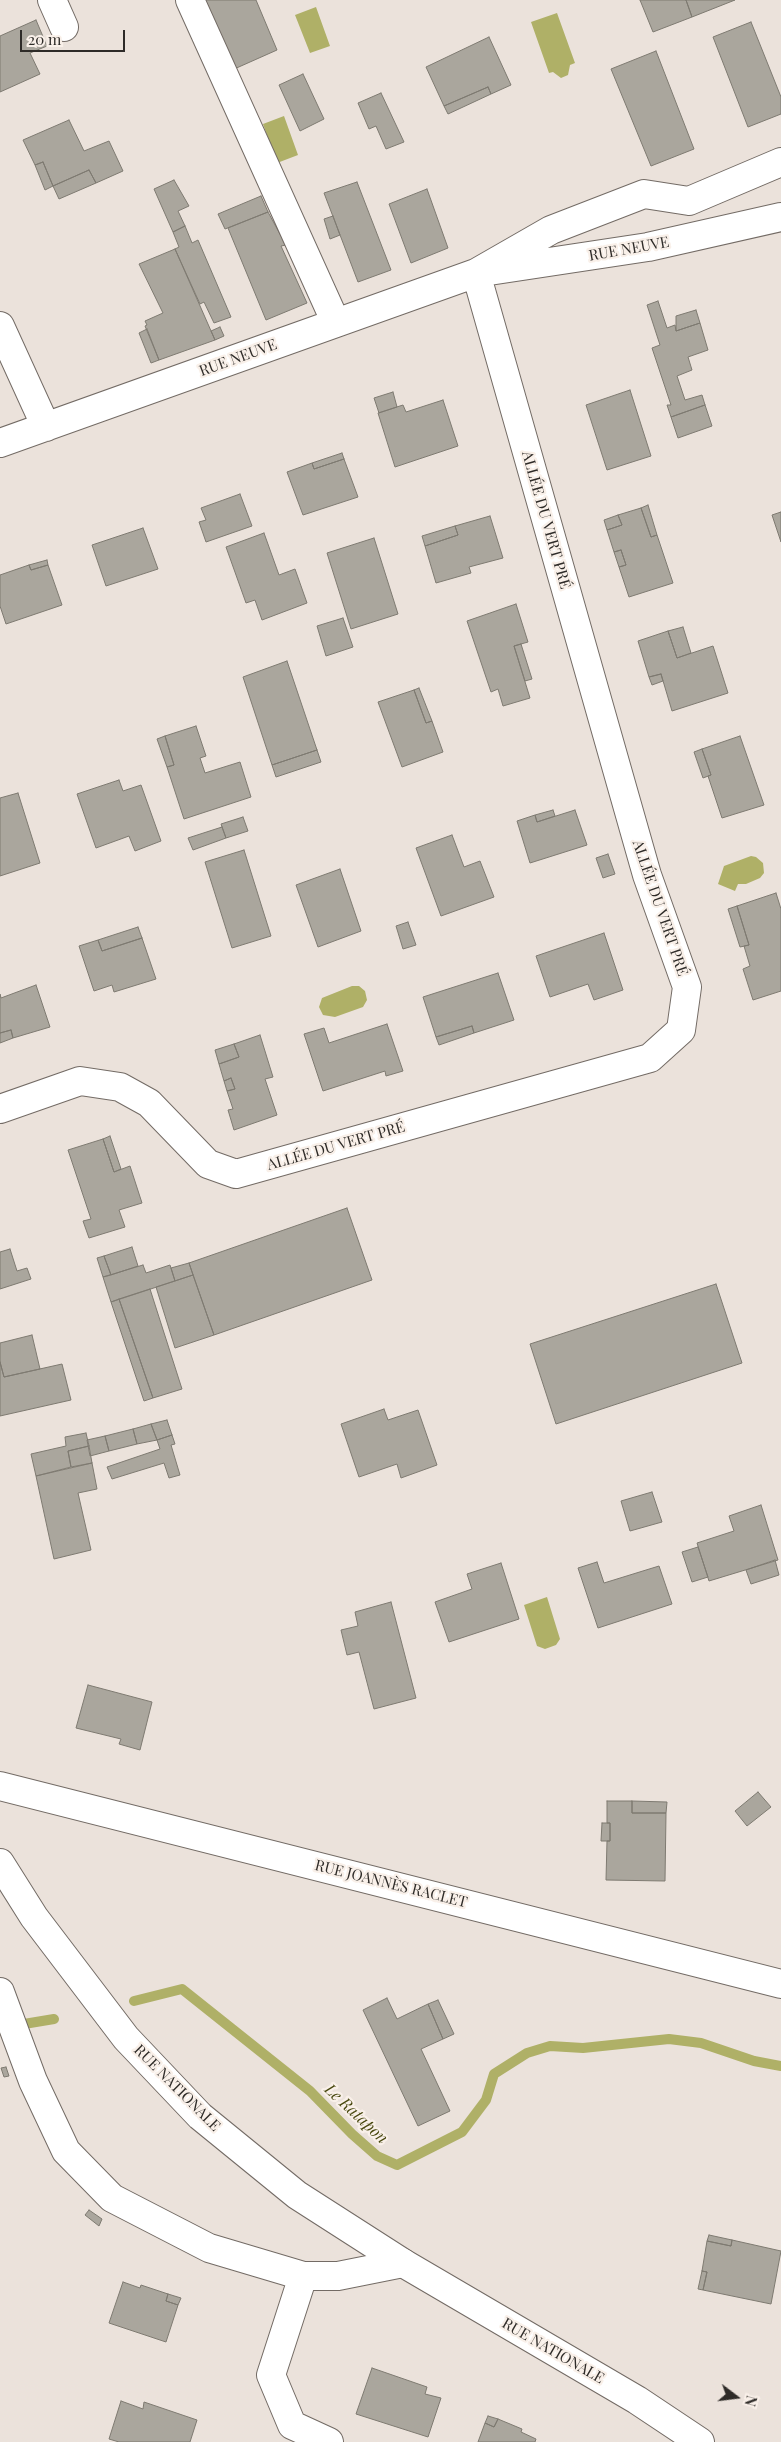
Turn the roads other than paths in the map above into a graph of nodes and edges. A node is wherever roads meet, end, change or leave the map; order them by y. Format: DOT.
graph roads {
  1 [pos="52,0"];
  2 [pos="190,0"];
  3 [pos="64,27"];
  4 [pos="781,162"];
  5 [pos="781,217"];
  6 [pos="476,273"];
  7 [pos="336,323"];
  8 [pos="0,326"];
  9 [pos="46,427"];
  10 [pos="0,443"];
  11 [pos="0,1109"];
  12 [pos="0,1786"];
  13 [pos="0,1863"];
  14 [pos="781,1984"];
  15 [pos="0,1992"];
  16 [pos="403,2263"];
  17 [pos="303,2276"];
  18 [pos="329,2442"];
  19 [pos="700,2442"];
  1 -- 3 [label="street"];
  2 -- 7 [label="street"];
  4 -- 6 [label="street, RUE NEUVE"];
  5 -- 6 [label="street, RUE NEUVE"];
  6 -- 7 [label="street, RUE NEUVE"];
  6 -- 11 [label="street, ALLÉE DU VERT PRÉ"];
  7 -- 9 [label="street, RUE NEUVE"];
  8 -- 9 [label="street"];
  9 -- 10 [label="street, RUE NEUVE"];
  12 -- 14 [label="street, RUE JOANNÈS RACLET"];
  13 -- 16 [label="street, RUE NATIONALE"];
  15 -- 17 [label="street"];
  16 -- 17 [label="street"];
  16 -- 19 [label="street, RUE NATIONALE"];
  17 -- 18 [label="street"];
}
